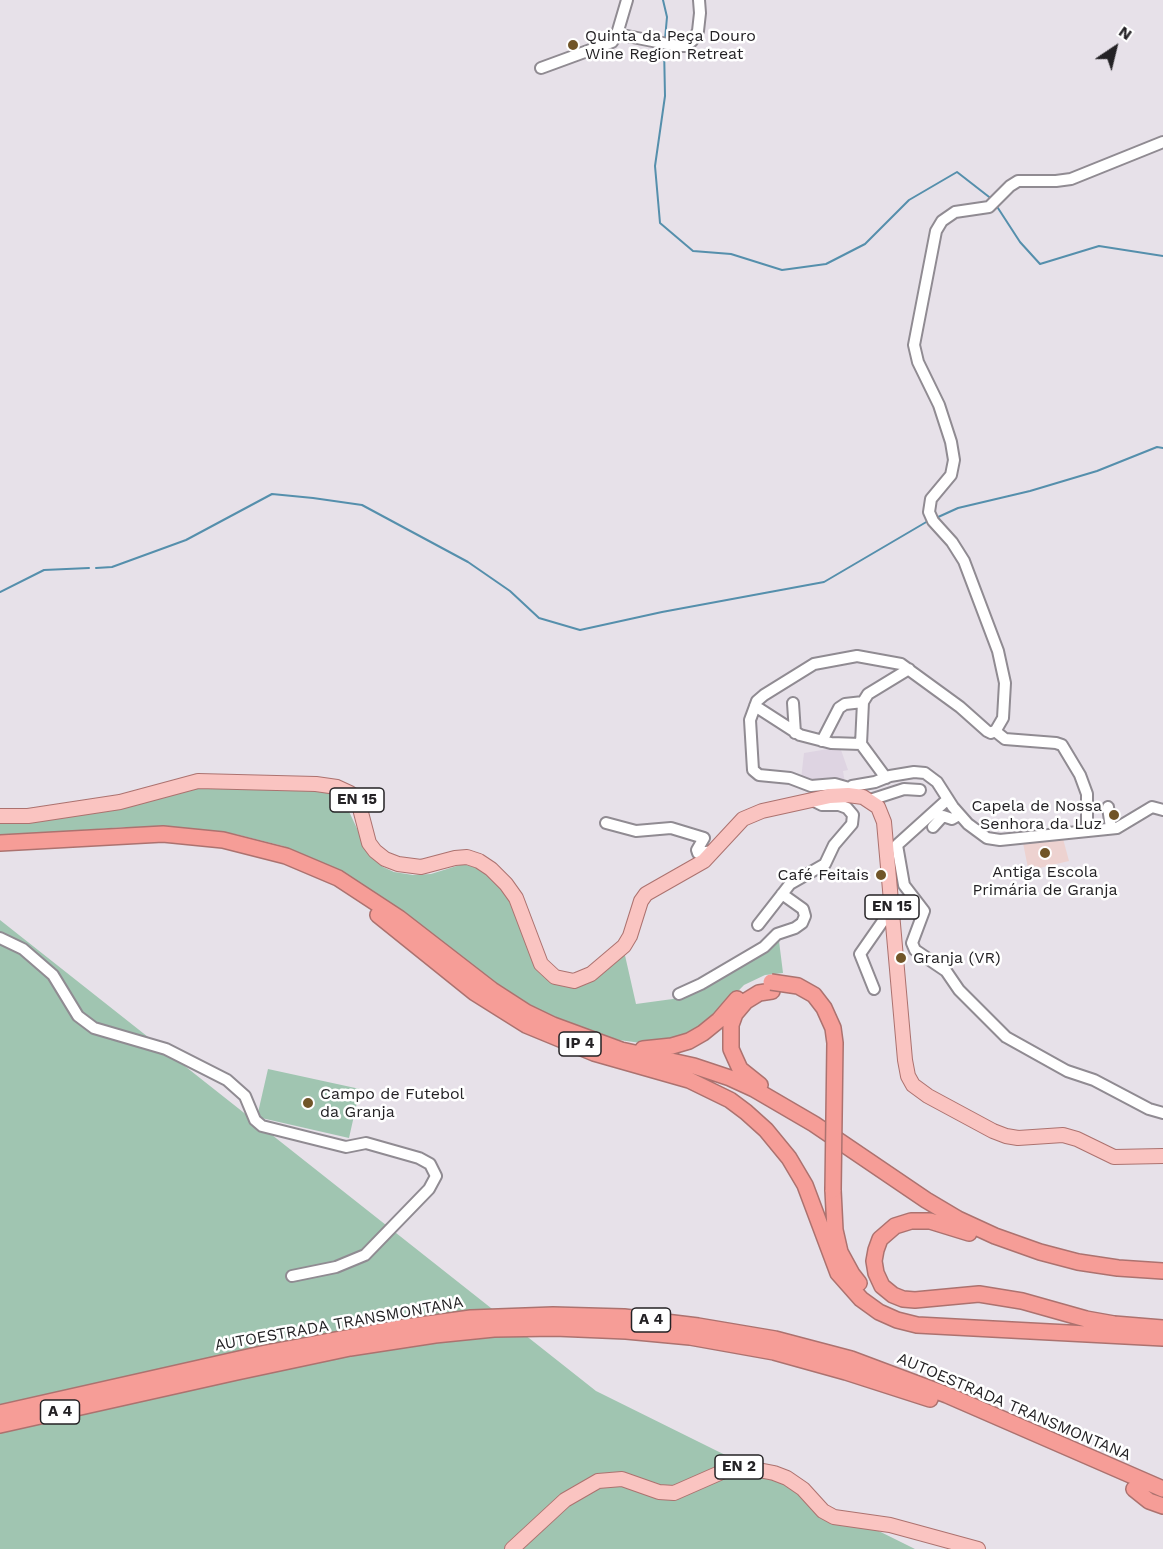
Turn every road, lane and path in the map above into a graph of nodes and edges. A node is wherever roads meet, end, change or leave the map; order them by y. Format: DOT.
graph roads {
  1 [pos="627,0"];
  2 [pos="699,0"];
  3 [pos="617,34"];
  4 [pos="541,69"];
  5 [pos="1163,142"];
  6 [pos="909,669"];
  7 [pos="863,702"];
  8 [pos="793,703"];
  9 [pos="755,706"];
  10 [pos="995,731"];
  11 [pos="795,733"];
  12 [pos="822,741"];
  13 [pos="861,744"];
  14 [pos="886,778"];
  15 [pos="920,790"];
  16 [pos="846,791"];
  17 [pos="948,799"];
  18 [pos="812,800"];
  19 [pos="870,800"];
  20 [pos="1108,807"];
  21 [pos="1163,810"];
  22 [pos="959,815"];
  23 [pos="0,816"];
  24 [pos="606,823"];
  25 [pos="933,827"];
  26 [pos="1111,828"];
  27 [pos="1087,830"];
  28 [pos="0,843"];
  29 [pos="897,844"];
  30 [pos="0,849"];
  31 [pos="714,850"];
  32 [pos="890,881"];
  33 [pos="782,894"];
  34 [pos="892,908"];
  35 [pos="378,915"];
  36 [pos="758,925"];
  37 [pos="0,938"];
  38 [pos="772,987"];
  39 [pos="874,988"];
  40 [pos="679,994"];
  41 [pos="587,1039"];
  42 [pos="1163,1113"];
  43 [pos="1163,1156"];
  44 [pos="888,1174"];
  45 [pos="830,1188"];
  46 [pos="1163,1271"];
  47 [pos="292,1276"];
  48 [pos="1163,1277"];
  49 [pos="845,1280"];
  50 [pos="1145,1327"];
  51 [pos="1163,1328"];
  52 [pos="1163,1338"];
  53 [pos="118,1393"];
  54 [pos="0,1413"];
  55 [pos="0,1425"];
  56 [pos="1134,1489"];
  57 [pos="1163,1489"];
  58 [pos="1163,1500"];
  59 [pos="1163,1506"];
  60 [pos="512,1549"];
  61 [pos="978,1549"];
  1 -- 3 [label="street"];
  2 -- 3 [label="street"];
  3 -- 4 [label="street"];
  5 -- 10 [label="street"];
  6 -- 7 [label="street"];
  6 -- 9 [label="street"];
  6 -- 10 [label="street"];
  7 -- 12 [label="street"];
  7 -- 13 [label="street"];
  8 -- 11 [label="street"];
  9 -- 11 [label="street"];
  9 -- 16 [label="street"];
  10 -- 27 [label="street"];
  11 -- 12 [label="street"];
  12 -- 13 [label="street"];
  13 -- 14 [label="street"];
  14 -- 16 [label="street"];
  14 -- 17 [label="street"];
  15 -- 19 [label="street"];
  16 -- 18 [label="main road, EN 15"];
  16 -- 19 [label="main road, EN 15"];
  17 -- 22 [label="street"];
  17 -- 29 [label="street"];
  18 -- 31 [label="main road, EN 15"];
  18 -- 33 [label="street"];
  19 -- 32 [label="main road, EN 15"];
  20 -- 26 [label="street"];
  21 -- 26 [label="street"];
  22 -- 25 [label="street"];
  22 -- 27 [label="street"];
  23 -- 31 [label="main road, EN 15"];
  24 -- 31 [label="street"];
  26 -- 27 [label="street"];
  28 -- 41 [label="highway, IP 4"];
  29 -- 32 [label="street"];
  29 -- 42 [label="street"];
  30 -- 35 [label="highway, IP 4"];
  32 -- 34 [label="main road, EN 15"];
  33 -- 36 [label="street"];
  33 -- 40 [label="street"];
  34 -- 39 [label="street"];
  34 -- 43 [label="main road, EN 15"];
  35 -- 48 [label="highway, IP 4"];
  35 -- 49 [label="highway"];
  37 -- 47 [label="street"];
  38 -- 41 [label="highway"];
  38 -- 44 [label="highway"];
  38 -- 45 [label="highway, bridge"];
  41 -- 44 [label="highway, IP 4"];
  44 -- 46 [label="highway, IP 4"];
  45 -- 49 [label="highway"];
  45 -- 50 [label="highway"];
  48 -- 50 [label="highway"];
  49 -- 52 [label="highway"];
  50 -- 51 [label="highway"];
  53 -- 54 [label="highway, AUTOESTRADA TRANSMONTANA / A 4"];
  53 -- 55 [label="highway, AUTOESTRADA TRANSMONTANA / A 4"];
  53 -- 56 [label="highway, AUTOESTRADA TRANSMONTANA / A 4"];
  53 -- 57 [label="highway, AUTOESTRADA TRANSMONTANA / A 4"];
  56 -- 58 [label="highway, AUTOESTRADA TRANSMONTANA / A 4"];
  56 -- 59 [label="highway"];
  60 -- 61 [label="main road, EN 2"];
}
